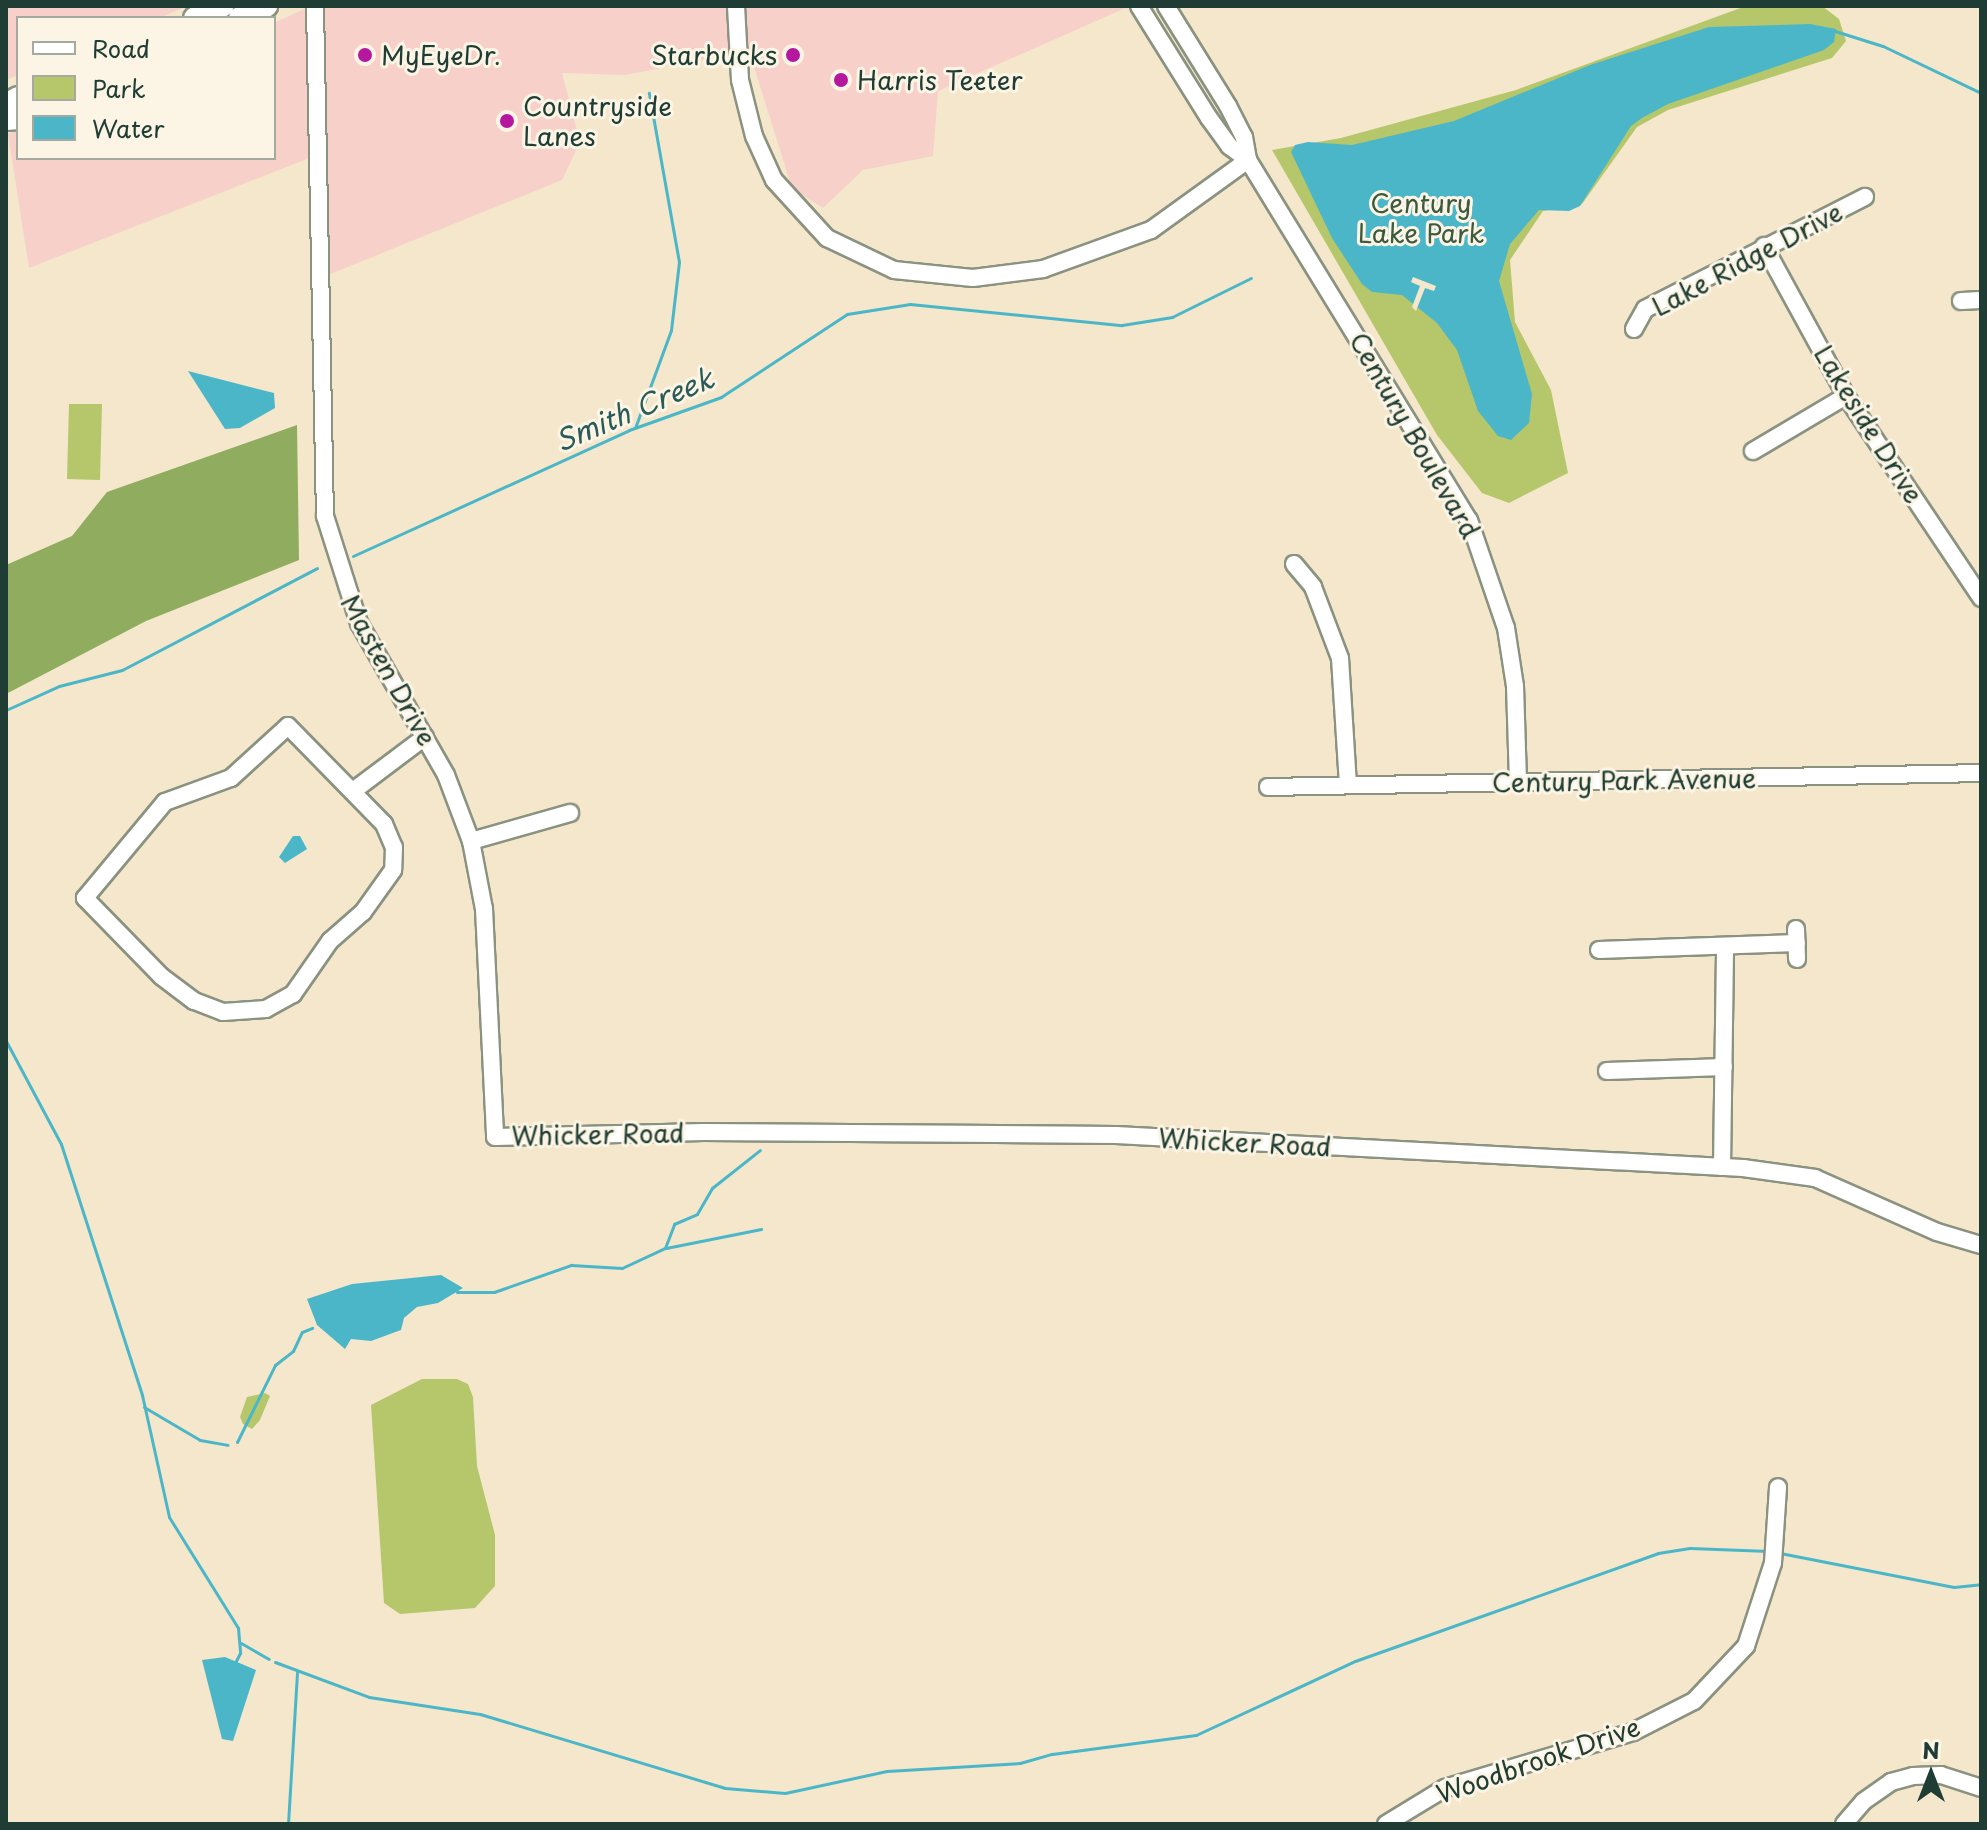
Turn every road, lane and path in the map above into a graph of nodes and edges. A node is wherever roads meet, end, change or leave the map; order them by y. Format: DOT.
graph roads {
  1 [pos="222,6"];
  2 [pos="266,6"];
  3 [pos="315,6"];
  4 [pos="736,6"];
  5 [pos="1139,6"];
  6 [pos="1166,6"];
  7 [pos="200,16"];
  8 [pos="244,16"];
  9 [pos="1203,65"];
  10 [pos="1182,74"];
  11 [pos="1248,160"];
  12 [pos="1865,197"];
  13 [pos="1764,246"];
  14 [pos="1981,300"];
  15 [pos="1961,301"];
  16 [pos="1634,329"];
  17 [pos="1846,396"];
  18 [pos="1753,451"];
  19 [pos="1294,564"];
  20 [pos="1981,598"];
  21 [pos="425,737"];
  22 [pos="1981,773"];
  23 [pos="1518,782"];
  24 [pos="1348,785"];
  25 [pos="1268,787"];
  26 [pos="353,791"];
  27 [pos="570,813"];
  28 [pos="471,841"];
  29 [pos="1797,944"];
  30 [pos="1725,946"];
  31 [pos="1599,950"];
  32 [pos="1724,1067"];
  33 [pos="1607,1071"];
  34 [pos="495,1137"];
  35 [pos="1722,1167"];
  36 [pos="1981,1245"];
  37 [pos="1778,1487"];
  38 [pos="1981,1788"];
  39 [pos="1386,1824"];
  40 [pos="1844,1824"];
  1 -- 7 [label="main road"];
  2 -- 8 [label="main road"];
  3 -- 21 [label="street, Masten Drive"];
  4 -- 11 [label="street"];
  5 -- 10 [label="street, Century Boulevard"];
  6 -- 9 [label="street, Century Boulevard"];
  9 -- 10 [label="street"];
  9 -- 11 [label="street, Century Boulevard"];
  10 -- 11 [label="street, Century Boulevard"];
  11 -- 23 [label="street, Century Boulevard"];
  12 -- 13 [label="street, Lake Ridge Drive"];
  13 -- 16 [label="street, Lake Ridge Drive"];
  13 -- 17 [label="street, Lakeside Drive"];
  14 -- 15 [label="street"];
  17 -- 18 [label="street"];
  17 -- 20 [label="street, Lakeside Drive"];
  19 -- 24 [label="street"];
  21 -- 26 [label="street"];
  21 -- 28 [label="street, Masten Drive"];
  22 -- 23 [label="street, Century Park Avenue"];
  23 -- 24 [label="street, Century Park Avenue"];
  24 -- 25 [label="street, Century Park Avenue"];
  26 -- 26 [label="street"];
  27 -- 28 [label="street"];
  28 -- 34 [label="street, Masten Drive"];
  29 -- 30 [label="street"];
  30 -- 31 [label="street"];
  30 -- 32 [label="street"];
  32 -- 33 [label="street"];
  32 -- 35 [label="street"];
  34 -- 35 [label="street, Whicker Road"];
  35 -- 36 [label="street, Whicker Road"];
  37 -- 39 [label="street, Woodbrook Drive"];
  38 -- 40 [label="street"];
}
